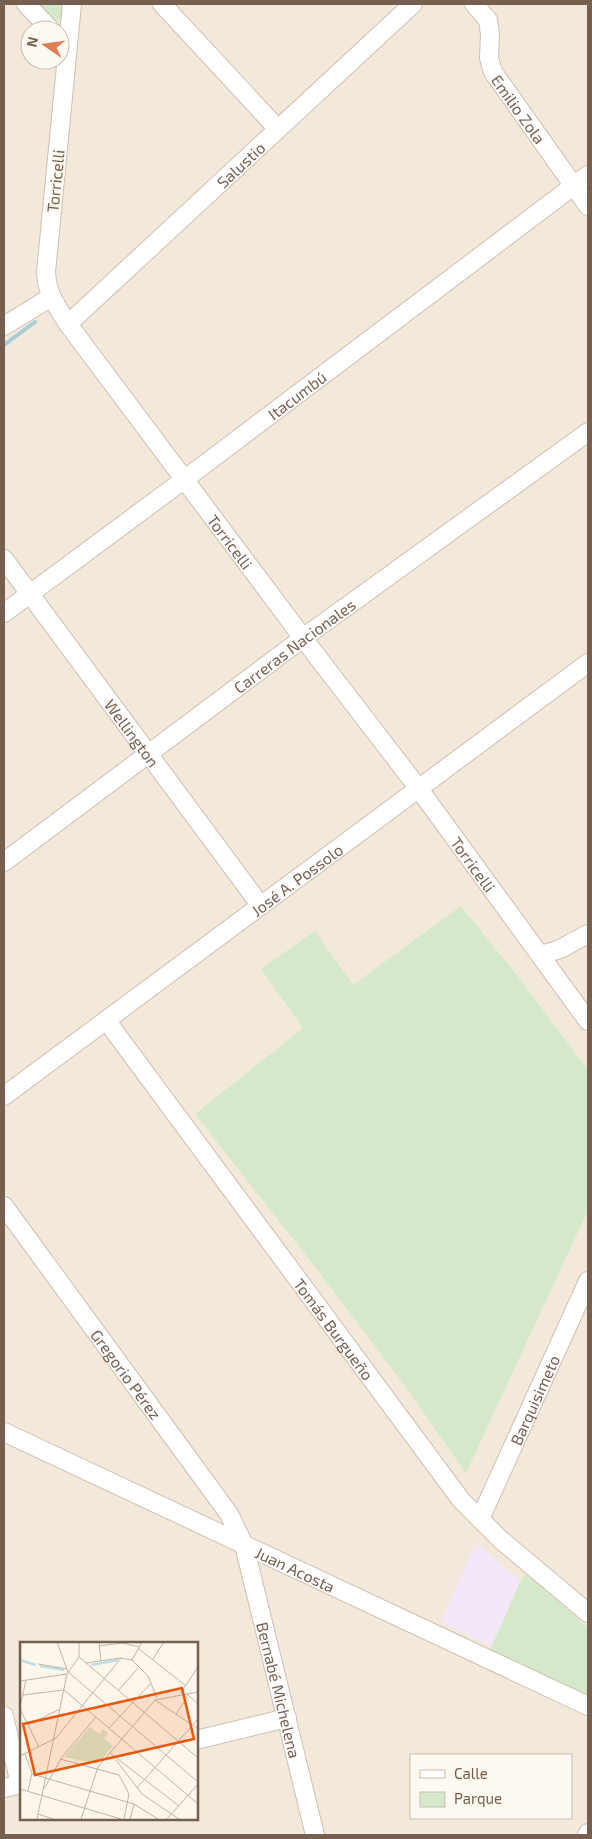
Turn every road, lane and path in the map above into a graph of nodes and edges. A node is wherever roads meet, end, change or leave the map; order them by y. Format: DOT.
graph roads {
  1 [pos="26,4"];
  2 [pos="72,4"];
  3 [pos="162,4"];
  4 [pos="413,4"];
  5 [pos="474,4"];
  6 [pos="41,20"];
  7 [pos="69,20"];
  8 [pos="62,70"];
  9 [pos="277,128"];
  10 [pos="588,175"];
  11 [pos="574,186"];
  12 [pos="588,206"];
  13 [pos="50,297"];
  14 [pos="68,324"];
  15 [pos="4,326"];
  16 [pos="588,432"];
  17 [pos="185,479"];
  18 [pos="4,559"];
  19 [pos="29,594"];
  20 [pos="4,613"];
  21 [pos="303,638"];
  22 [pos="588,663"];
  23 [pos="148,755"];
  24 [pos="419,789"];
  25 [pos="4,862"];
  26 [pos="261,906"];
  27 [pos="588,934"];
  28 [pos="541,955"];
  29 [pos="106,1020"];
  30 [pos="588,1021"];
  31 [pos="4,1096"];
  32 [pos="4,1206"];
  33 [pos="588,1281"];
  34 [pos="4,1432"];
  35 [pos="480,1519"];
  36 [pos="244,1545"];
  37 [pos="588,1614"];
  38 [pos="588,1706"];
  39 [pos="4,1716"];
  40 [pos="287,1718"];
  41 [pos="198,1740"];
  42 [pos="15,1785"];
  43 [pos="315,1835"];
  1 -- 6 [label="street"];
  2 -- 7 [label="street, Torricelli"];
  3 -- 9 [label="street"];
  4 -- 9 [label="street, Salustio"];
  5 -- 11 [label="street, Emilio Zola"];
  8 -- 13 [label="street, Torricelli"];
  9 -- 14 [label="street, Salustio"];
  10 -- 11 [label="street, Itacumbú"];
  11 -- 12 [label="street, Emilio Zola"];
  11 -- 17 [label="street, Itacumbú"];
  13 -- 14 [label="street, Torricelli"];
  13 -- 15 [label="street"];
  14 -- 17 [label="street, Torricelli"];
  16 -- 21 [label="street, Carreras Nacionales"];
  17 -- 19 [label="street, Itacumbú"];
  17 -- 21 [label="street, Torricelli"];
  18 -- 19 [label="street, Wellington"];
  19 -- 20 [label="street, Itacumbú"];
  19 -- 23 [label="street, Wellington"];
  21 -- 23 [label="street, Carreras Nacionales"];
  21 -- 24 [label="street, Torricelli"];
  22 -- 24 [label="street, José A. Possolo"];
  23 -- 25 [label="street, Carreras Nacionales"];
  23 -- 26 [label="street, Wellington"];
  24 -- 26 [label="street, José A. Possolo"];
  24 -- 28 [label="street, Torricelli"];
  26 -- 29 [label="street, José A. Possolo"];
  27 -- 28 [label="street"];
  28 -- 30 [label="street, Torricelli"];
  29 -- 31 [label="street, José A. Possolo"];
  29 -- 35 [label="street, Tomás Burgueño"];
  32 -- 36 [label="street, Gregorio Pérez"];
  33 -- 35 [label="street, Barquisimeto"];
  34 -- 36 [label="street, Juan Acosta"];
  35 -- 37 [label="street, Tomás Burgueño"];
  36 -- 38 [label="street, Juan Acosta"];
  36 -- 40 [label="street, Bernabé Michelena"];
  39 -- 42 [label="street"];
  40 -- 41 [label="street"];
  40 -- 43 [label="street, Bernabé Michelena"];
}
